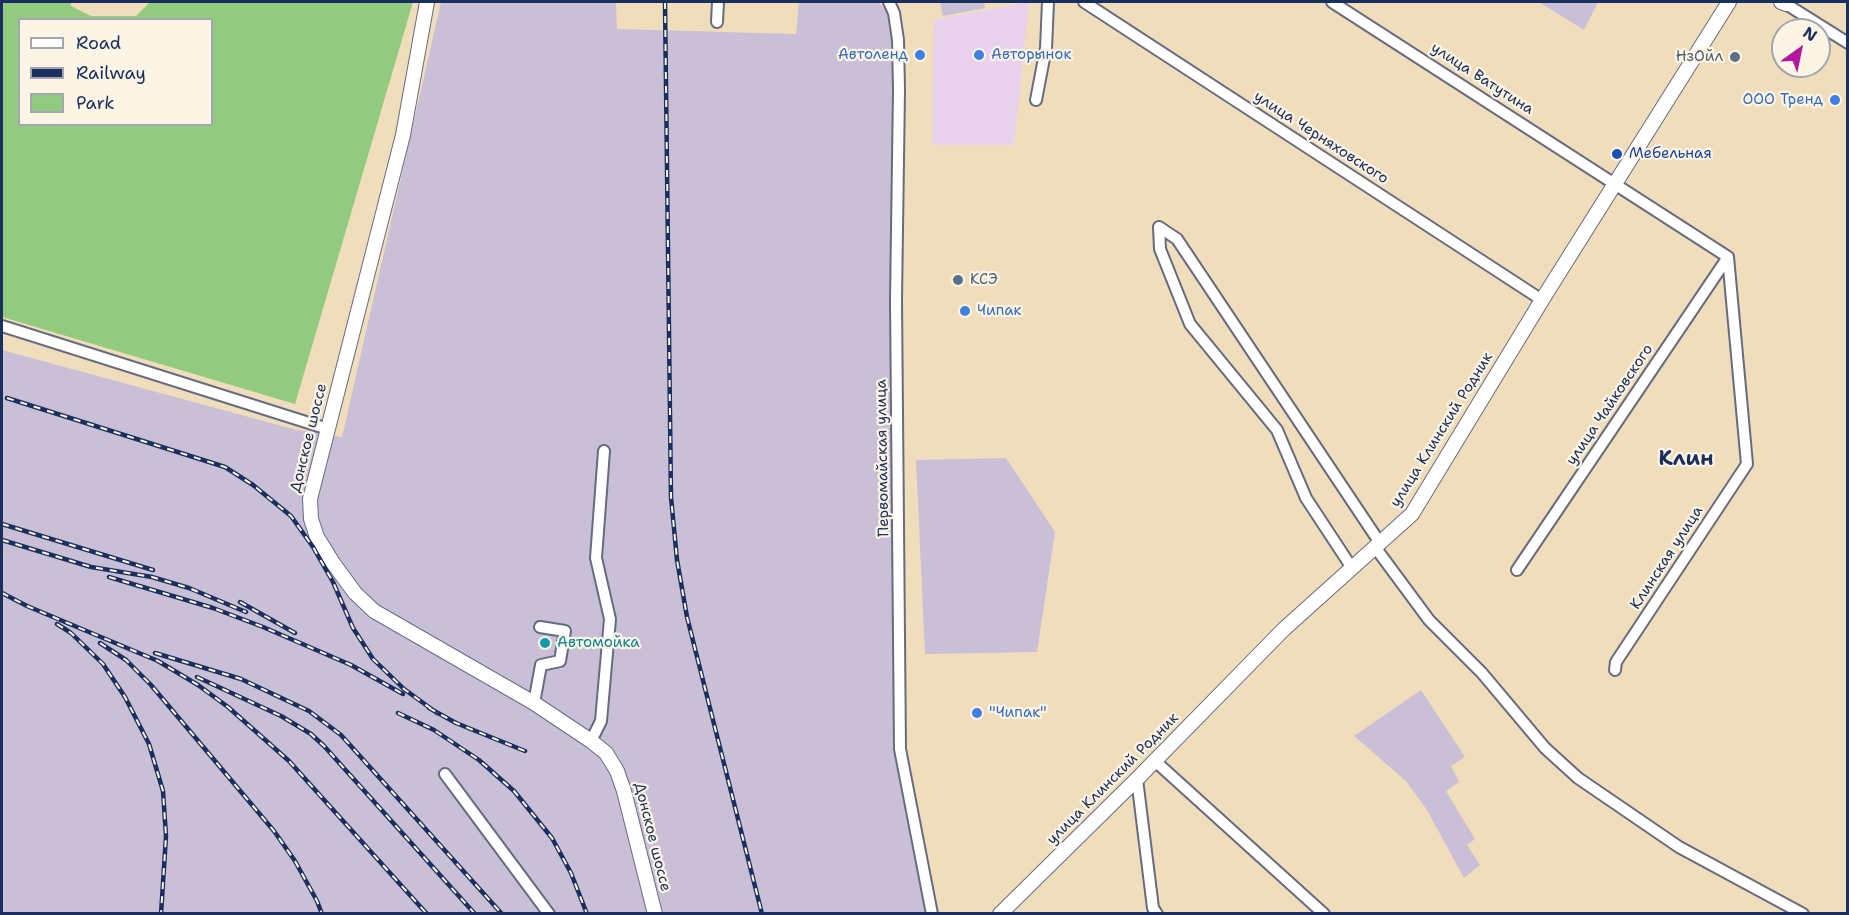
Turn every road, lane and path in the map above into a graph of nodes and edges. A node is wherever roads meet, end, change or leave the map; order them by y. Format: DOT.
graph roads {
  1 [pos="427,2"];
  2 [pos="718,2"];
  3 [pos="889,2"];
  4 [pos="1048,2"];
  5 [pos="1084,2"];
  6 [pos="1332,2"];
  7 [pos="1729,2"];
  8 [pos="1785,2"];
  9 [pos="717,22"];
  10 [pos="1848,43"];
  11 [pos="1036,100"];
  12 [pos="1615,183"];
  13 [pos="1728,257"];
  14 [pos="1542,300"];
  15 [pos="2,326"];
  16 [pos="328,429"];
  17 [pos="604,451"];
  18 [pos="1377,545"];
  19 [pos="1352,568"];
  20 [pos="1517,570"];
  21 [pos="540,627"];
  22 [pos="1615,670"];
  23 [pos="534,703"];
  24 [pos="591,741"];
  25 [pos="1155,761"];
  26 [pos="445,774"];
  27 [pos="1137,779"];
  28 [pos="549,914"];
  29 [pos="655,914"];
  30 [pos="932,914"];
  31 [pos="1000,914"];
  32 [pos="1157,914"];
  33 [pos="1324,914"];
  34 [pos="1803,914"];
  1 -- 16 [label="main road, Донское шоссе"];
  2 -- 9 [label="street"];
  3 -- 30 [label="street, Первомайская улица"];
  4 -- 11 [label="street"];
  5 -- 14 [label="street, улица Черняховского"];
  6 -- 12 [label="street, улица Ватутина"];
  7 -- 12 [label="main road, улица Клинский Родник"];
  8 -- 10 [label="street"];
  12 -- 13 [label="street, улица Ватутина"];
  12 -- 14 [label="main road, улица Клинский Родник"];
  13 -- 20 [label="street, улица Чайковского"];
  13 -- 22 [label="street, Клинская улица"];
  14 -- 18 [label="main road, улица Клинский Родник"];
  15 -- 16 [label="street"];
  16 -- 23 [label="main road, Донское шоссе"];
  17 -- 24 [label="street"];
  18 -- 19 [label="main road, улица Клинский Родник"];
  18 -- 19 [label="street"];
  18 -- 34 [label="street"];
  19 -- 25 [label="main road, улица Клинский Родник"];
  21 -- 23 [label="street"];
  23 -- 24 [label="main road, Донское шоссе"];
  24 -- 29 [label="main road, Донское шоссе"];
  25 -- 27 [label="main road, улица Клинский Родник"];
  25 -- 33 [label="street"];
  26 -- 28 [label="street"];
  27 -- 31 [label="main road, улица Клинский Родник"];
  27 -- 32 [label="street"];
}
